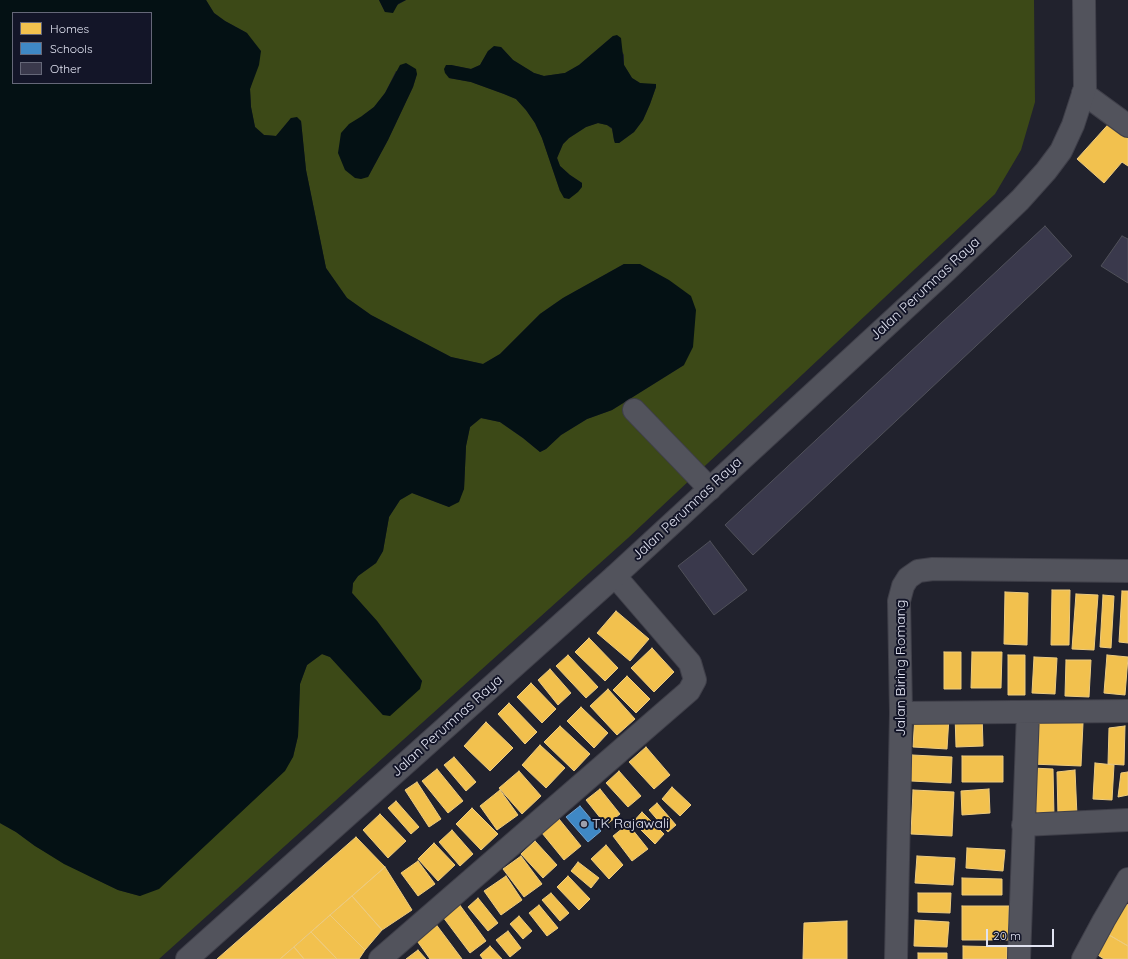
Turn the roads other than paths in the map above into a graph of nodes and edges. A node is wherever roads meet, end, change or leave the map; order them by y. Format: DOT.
graph roads {
  1 [pos="1084,0"];
  2 [pos="1083,93"];
  3 [pos="1128,126"];
  4 [pos="634,410"];
  5 [pos="710,488"];
  6 [pos="1128,571"];
  7 [pos="615,576"];
  8 [pos="1128,711"];
  9 [pos="1028,712"];
  10 [pos="901,713"];
  11 [pos="1128,820"];
  12 [pos="1023,825"];
  13 [pos="1128,879"];
  14 [pos="187,959"];
  15 [pos="380,959"];
  16 [pos="896,959"];
  17 [pos="1019,959"];
  18 [pos="1083,959"];
  1 -- 2 [label="street, Jalan Perumnas Raya"];
  2 -- 3 [label="street"];
  2 -- 5 [label="street, Jalan Perumnas Raya"];
  4 -- 5 [label="street"];
  5 -- 7 [label="street, Jalan Perumnas Raya"];
  6 -- 10 [label="street, Jalan Biring Romang"];
  7 -- 14 [label="street, Jalan Perumnas Raya"];
  7 -- 15 [label="street"];
  8 -- 9 [label="street"];
  9 -- 10 [label="street"];
  9 -- 12 [label="street"];
  10 -- 16 [label="street, Jalan Biring Romang"];
  11 -- 12 [label="street"];
  12 -- 17 [label="street"];
  13 -- 18 [label="street"];
}
